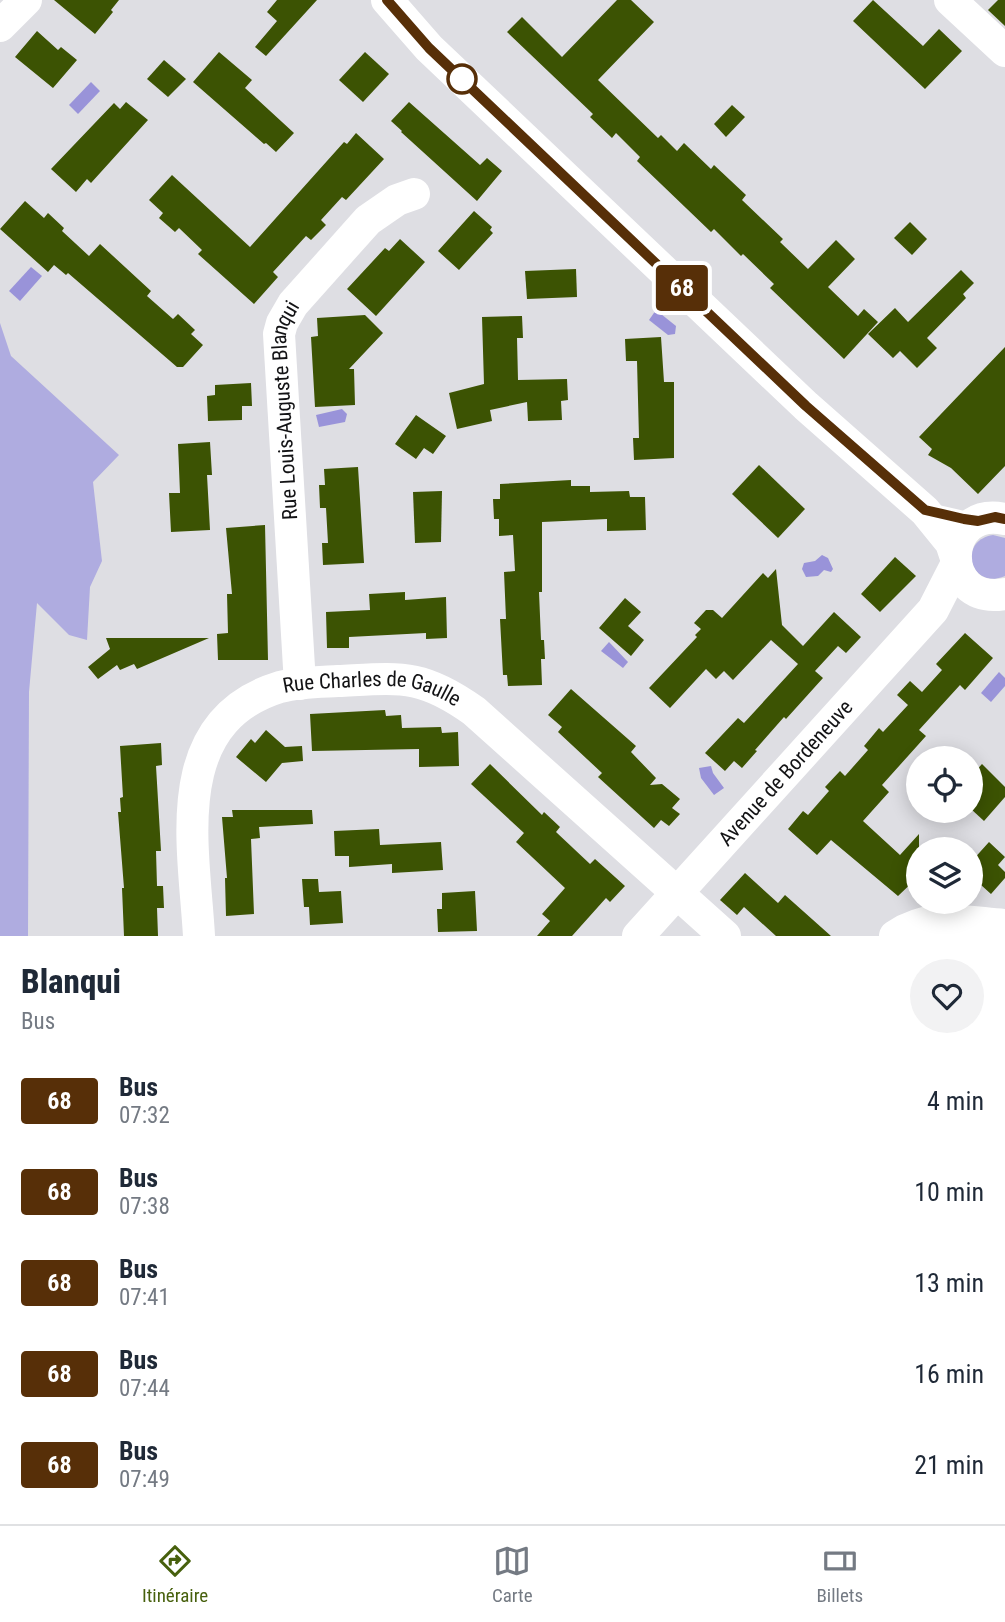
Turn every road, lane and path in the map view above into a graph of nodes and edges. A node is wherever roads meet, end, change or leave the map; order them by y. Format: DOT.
graph roads {
  1 [pos="26,0"];
  2 [pos="387,0"];
  3 [pos="950,0"];
  4 [pos="0,26"];
  5 [pos="1005,51"];
  6 [pos="414,194"];
  7 [pos="925,510"];
  8 [pos="992,520"];
  9 [pos="955,560"];
  10 [pos="995,596"];
  11 [pos="933,610"];
  12 [pos="300,684"];
  13 [pos="678,894"];
  14 [pos="1005,925"];
  15 [pos="199,936"];
  16 [pos="638,936"];
  17 [pos="725,936"];
  18 [pos="895,936"];
  1 -- 4 [label="street"];
  2 -- 7 [label="street"];
  3 -- 5 [label="street"];
  6 -- 12 [label="street, Rue Louis-Auguste Blanqui"];
  7 -- 8 [label="street"];
  7 -- 9 [label="street"];
  8 -- 9 [label="street, Avenue de Bordeneuve"];
  9 -- 10 [label="street"];
  9 -- 11 [label="street, Avenue de Bordeneuve"];
  10 -- 11 [label="street, Avenue de Bordeneuve"];
  11 -- 13 [label="street, Avenue de Bordeneuve"];
  12 -- 13 [label="street, Rue Charles de Gaulle"];
  12 -- 15 [label="street, Rue Charles de Gaulle"];
  13 -- 16 [label="street, Avenue de Bordeneuve"];
  13 -- 17 [label="street, Rue Charles de Gaulle"];
  14 -- 18 [label="street"];
}
